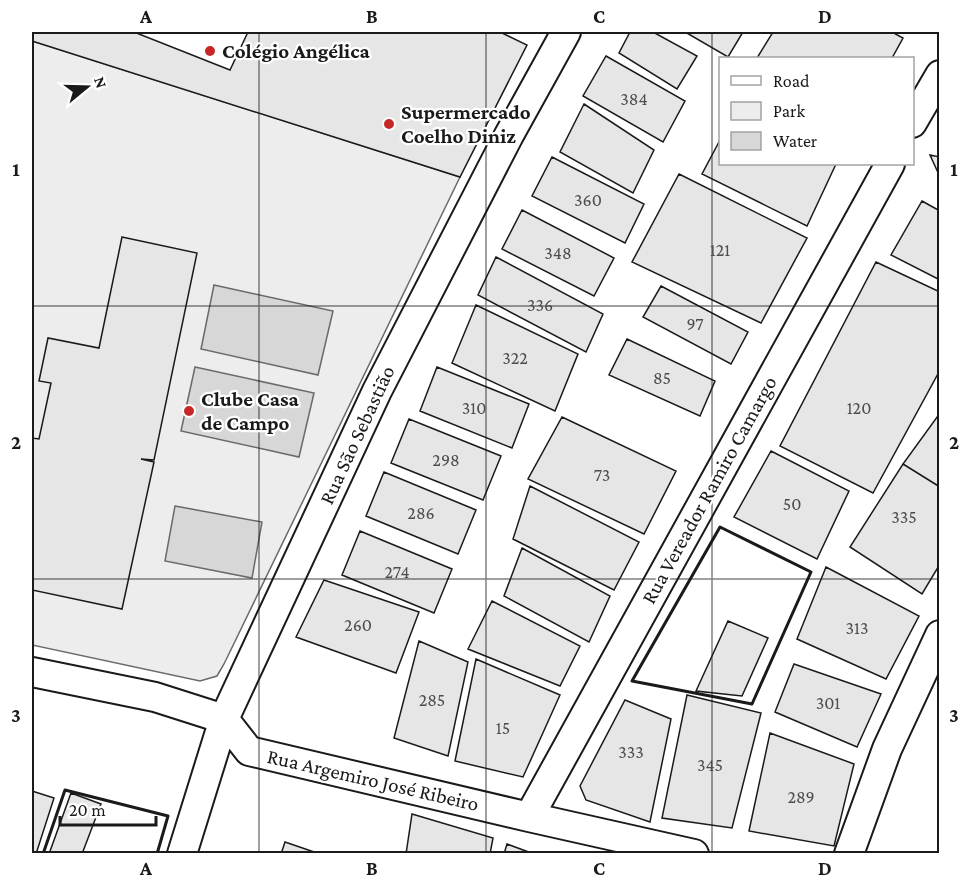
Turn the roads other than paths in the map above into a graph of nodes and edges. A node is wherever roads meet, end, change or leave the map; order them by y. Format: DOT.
graph roads {
  1 [pos="566,32"];
  2 [pos="939,75"];
  3 [pos="914,119"];
  4 [pos="889,165"];
  5 [pos="939,635"];
  6 [pos="32,672"];
  7 [pos="224,719"];
  8 [pos="529,817"];
  9 [pos="182,854"];
  10 [pos="694,854"];
  11 [pos="849,854"];
  1 -- 7 [label="street, Rua São Sebastião"];
  2 -- 3 [label="street"];
  4 -- 8 [label="street, Rua Vereador Ramiro Camargo"];
  5 -- 11 [label="street"];
  6 -- 7 [label="street"];
  7 -- 8 [label="street, Rua Argemiro José Ribeiro"];
  7 -- 9 [label="street, Rua São Sebastião"];
  8 -- 10 [label="street, Rua Argemiro José Ribeiro"];
}
